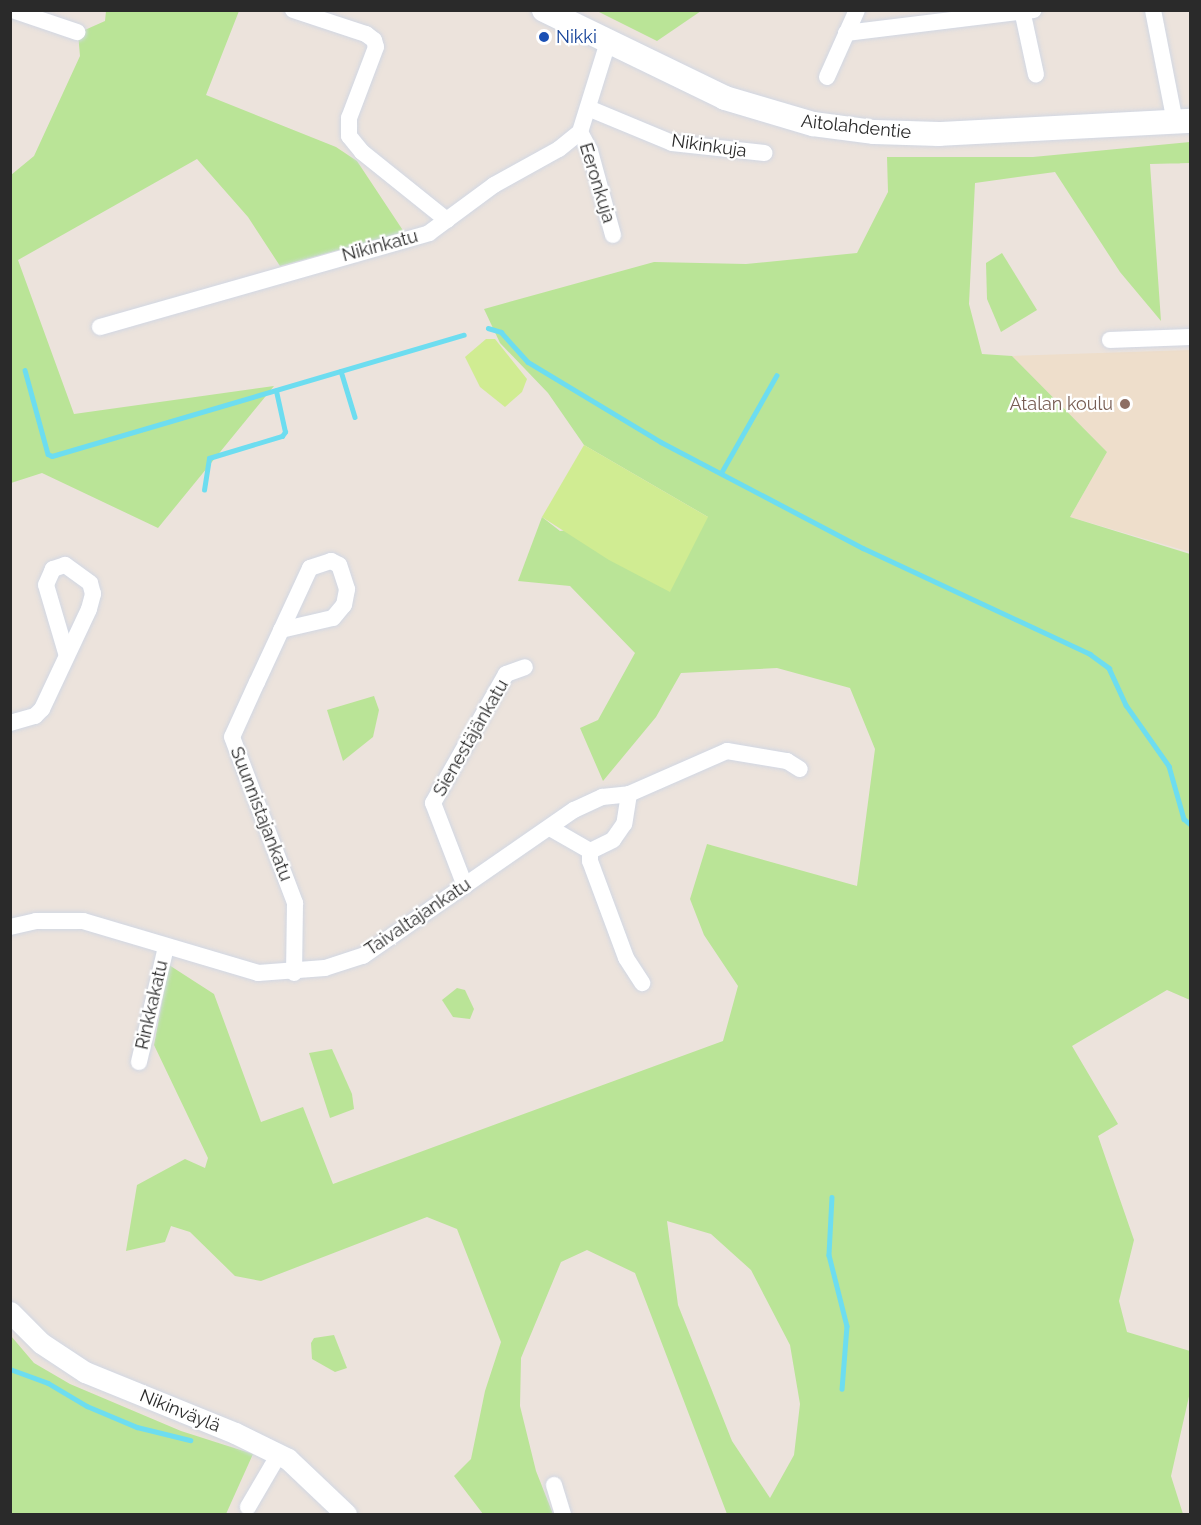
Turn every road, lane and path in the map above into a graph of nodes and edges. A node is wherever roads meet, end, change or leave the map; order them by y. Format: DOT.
graph roads {
  1 [pos="12,10"];
  2 [pos="293,10"];
  3 [pos="544,10"];
  4 [pos="857,10"];
  5 [pos="1153,10"];
  6 [pos="1026,12"];
  7 [pos="77,33"];
  8 [pos="846,33"];
  9 [pos="608,42"];
  10 [pos="1036,75"];
  11 [pos="827,77"];
  12 [pos="588,108"];
  13 [pos="1183,121"];
  14 [pos="580,132"];
  15 [pos="764,153"];
  16 [pos="447,220"];
  17 [pos="613,235"];
  18 [pos="100,327"];
  19 [pos="1191,337"];
  20 [pos="1110,340"];
  21 [pos="281,630"];
  22 [pos="66,653"];
  23 [pos="525,667"];
  24 [pos="10,723"];
  25 [pos="800,769"];
  26 [pos="629,794"];
  27 [pos="550,828"];
  28 [pos="590,851"];
  29 [pos="465,886"];
  30 [pos="10,927"];
  31 [pos="166,947"];
  32 [pos="294,973"];
  33 [pos="642,983"];
  34 [pos="139,1062"];
  35 [pos="10,1312"];
  36 [pos="279,1454"];
  37 [pos="554,1485"];
  38 [pos="248,1507"];
  39 [pos="346,1515"];
  40 [pos="563,1515"];
  1 -- 7 [label="street"];
  2 -- 16 [label="street"];
  3 -- 9 [label="main road, Aitolahdentie"];
  4 -- 8 [label="street"];
  5 -- 13 [label="street"];
  6 -- 8 [label="street"];
  6 -- 10 [label="street"];
  8 -- 11 [label="street"];
  9 -- 12 [label="street"];
  9 -- 13 [label="main road, Aitolahdentie"];
  12 -- 14 [label="street"];
  12 -- 15 [label="street, Nikinkuja"];
  14 -- 16 [label="street, Nikinkatu"];
  14 -- 17 [label="street, Eeronkuja"];
  16 -- 18 [label="street, Nikinkatu"];
  19 -- 20 [label="street"];
  21 -- 21 [label="street, Suunnistajankatu"];
  21 -- 32 [label="street, Suunnistajankatu"];
  22 -- 22 [label="street"];
  22 -- 24 [label="street"];
  23 -- 29 [label="street, Sienestäjänkatu"];
  25 -- 26 [label="street, Taivaltajankatu"];
  26 -- 27 [label="street, Taivaltajankatu"];
  26 -- 28 [label="street"];
  27 -- 28 [label="street"];
  27 -- 29 [label="street, Taivaltajankatu"];
  28 -- 33 [label="street"];
  29 -- 32 [label="street, Taivaltajankatu"];
  30 -- 31 [label="street, Taivaltajankatu"];
  31 -- 32 [label="street, Taivaltajankatu"];
  31 -- 34 [label="street, Rinkkakatu"];
  35 -- 36 [label="street, Nikinväylä"];
  36 -- 38 [label="street"];
  36 -- 39 [label="street, Nikinväylä"];
  37 -- 40 [label="street"];
}
